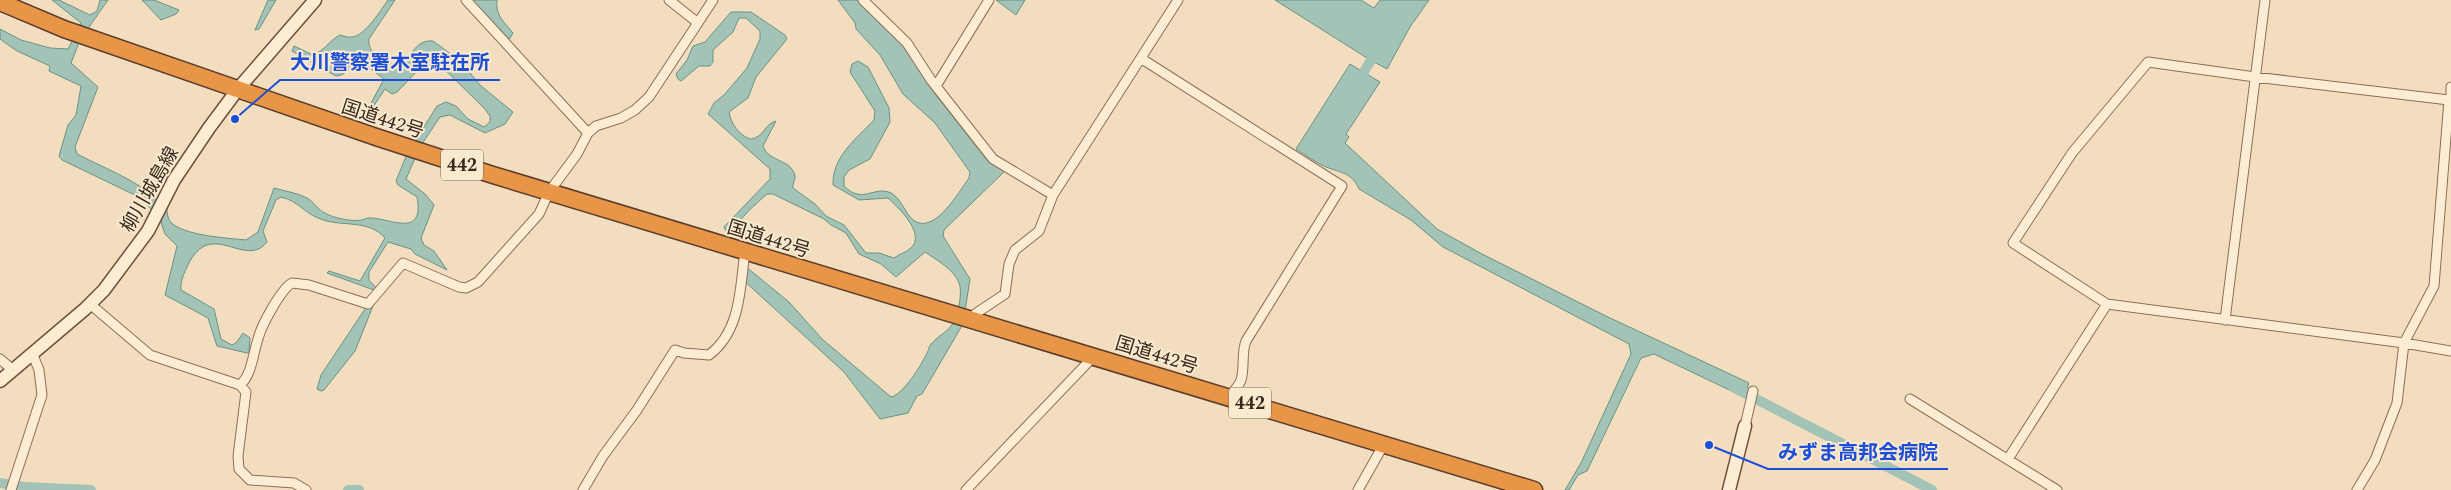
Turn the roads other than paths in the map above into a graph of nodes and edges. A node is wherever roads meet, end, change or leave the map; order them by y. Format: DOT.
graph roads {
  1 [pos="315,0"];
  2 [pos="466,0"];
  3 [pos="669,0"];
  4 [pos="713,0"];
  5 [pos="863,0"];
  6 [pos="990,0"];
  7 [pos="1178,0"];
  8 [pos="2265,0"];
  9 [pos="6,3"];
  10 [pos="698,23"];
  11 [pos="1142,59"];
  12 [pos="2256,77"];
  13 [pos="936,86"];
  14 [pos="2451,87"];
  15 [pos="238,89"];
  16 [pos="2450,100"];
  17 [pos="588,133"];
  18 [pos="549,192"];
  19 [pos="1053,195"];
  20 [pos="744,251"];
  21 [pos="90,304"];
  22 [pos="2107,304"];
  23 [pos="970,320"];
  24 [pos="2225,320"];
  25 [pos="2404,343"];
  26 [pos="2451,351"];
  27 [pos="33,355"];
  28 [pos="1094,356"];
  29 [pos="0,359"];
  30 [pos="13,370"];
  31 [pos="0,381"];
  32 [pos="240,385"];
  33 [pos="1753,391"];
  34 [pos="1229,397"];
  35 [pos="1910,399"];
  36 [pos="1745,426"];
  37 [pos="1384,444"];
  38 [pos="2008,459"];
  39 [pos="12,486"];
  40 [pos="305,489"];
  41 [pos="583,490"];
  42 [pos="966,490"];
  43 [pos="1358,490"];
  44 [pos="1534,490"];
  45 [pos="1729,490"];
  46 [pos="2058,490"];
  47 [pos="2356,490"];
  1 -- 15 [label="main road, 柳川城島線"];
  2 -- 17 [label="street"];
  3 -- 10 [label="street"];
  4 -- 10 [label="street"];
  5 -- 13 [label="street"];
  6 -- 13 [label="street"];
  7 -- 11 [label="street"];
  8 -- 12 [label="street"];
  9 -- 15 [label="highway, 国道442号 / 442"];
  10 -- 17 [label="street"];
  11 -- 19 [label="street"];
  11 -- 34 [label="street"];
  12 -- 16 [label="street"];
  12 -- 22 [label="street"];
  12 -- 24 [label="street"];
  13 -- 19 [label="street"];
  14 -- 16 [label="street"];
  15 -- 18 [label="highway, 国道442号 / 442"];
  15 -- 21 [label="main road, 柳川城島線"];
  16 -- 25 [label="street"];
  17 -- 18 [label="street"];
  18 -- 20 [label="highway, 国道442号 / 442"];
  18 -- 32 [label="street"];
  19 -- 23 [label="street"];
  20 -- 23 [label="highway, 国道442号 / 442"];
  20 -- 41 [label="street"];
  21 -- 27 [label="main road, 柳川城島線"];
  21 -- 32 [label="street"];
  22 -- 24 [label="street"];
  22 -- 38 [label="street"];
  23 -- 28 [label="highway, 国道442号 / 442"];
  24 -- 25 [label="street"];
  25 -- 26 [label="street"];
  25 -- 47 [label="street"];
  27 -- 30 [label="main road, 柳川城島線"];
  27 -- 39 [label="street"];
  28 -- 34 [label="highway, 国道442号 / 442"];
  28 -- 42 [label="street"];
  29 -- 30 [label="street"];
  30 -- 31 [label="main road, 柳川城島線"];
  32 -- 40 [label="street"];
  33 -- 36 [label="street"];
  34 -- 37 [label="highway, 国道442号 / 442"];
  35 -- 38 [label="street"];
  36 -- 45 [label="main road"];
  37 -- 43 [label="street"];
  37 -- 44 [label="highway, 国道442号 / 442"];
  38 -- 46 [label="street"];
}
